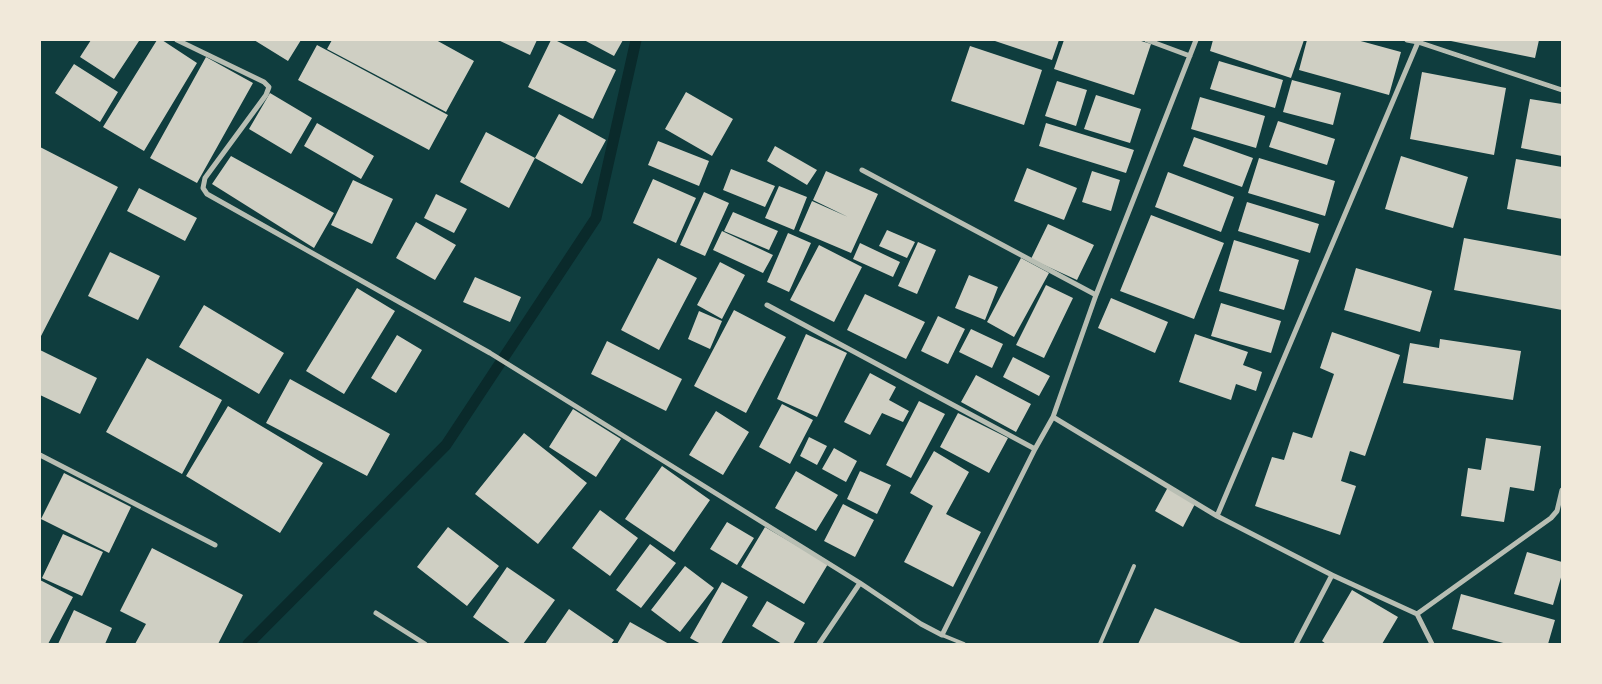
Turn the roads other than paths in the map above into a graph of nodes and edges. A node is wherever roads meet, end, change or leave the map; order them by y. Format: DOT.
graph roads {
  1 [pos="177,40"];
  2 [pos="1147,40"];
  3 [pos="1196,40"];
  4 [pos="1407,40"];
  5 [pos="1418,42"];
  6 [pos="1190,56"];
  7 [pos="1562,90"];
  8 [pos="862,170"];
  9 [pos="1096,295"];
  10 [pos="767,305"];
  11 [pos="1053,417"];
  12 [pos="1035,449"];
  13 [pos="40,455"];
  14 [pos="1562,490"];
  15 [pos="1217,516"];
  16 [pos="215,545"];
  17 [pos="1134,566"];
  18 [pos="1332,575"];
  19 [pos="860,583"];
  20 [pos="376,613"];
  21 [pos="1417,614"];
  22 [pos="942,635"];
  23 [pos="424,644"];
  24 [pos="819,644"];
  25 [pos="964,644"];
  26 [pos="1100,644"];
  27 [pos="1296,644"];
  28 [pos="1432,644"];
  1 -- 19 [label="street"];
  2 -- 6 [label="street"];
  3 -- 6 [label="street"];
  4 -- 5 [label="street"];
  5 -- 7 [label="street"];
  5 -- 15 [label="street"];
  6 -- 9 [label="street"];
  8 -- 9 [label="street"];
  9 -- 11 [label="street"];
  10 -- 12 [label="street"];
  11 -- 12 [label="street"];
  11 -- 15 [label="street"];
  12 -- 22 [label="street"];
  13 -- 16 [label="street"];
  14 -- 21 [label="street"];
  15 -- 18 [label="street"];
  17 -- 26 [label="lane"];
  18 -- 21 [label="street"];
  18 -- 27 [label="street"];
  19 -- 22 [label="street"];
  19 -- 24 [label="street"];
  20 -- 23 [label="street"];
  21 -- 28 [label="street"];
  22 -- 25 [label="lane"];
}
